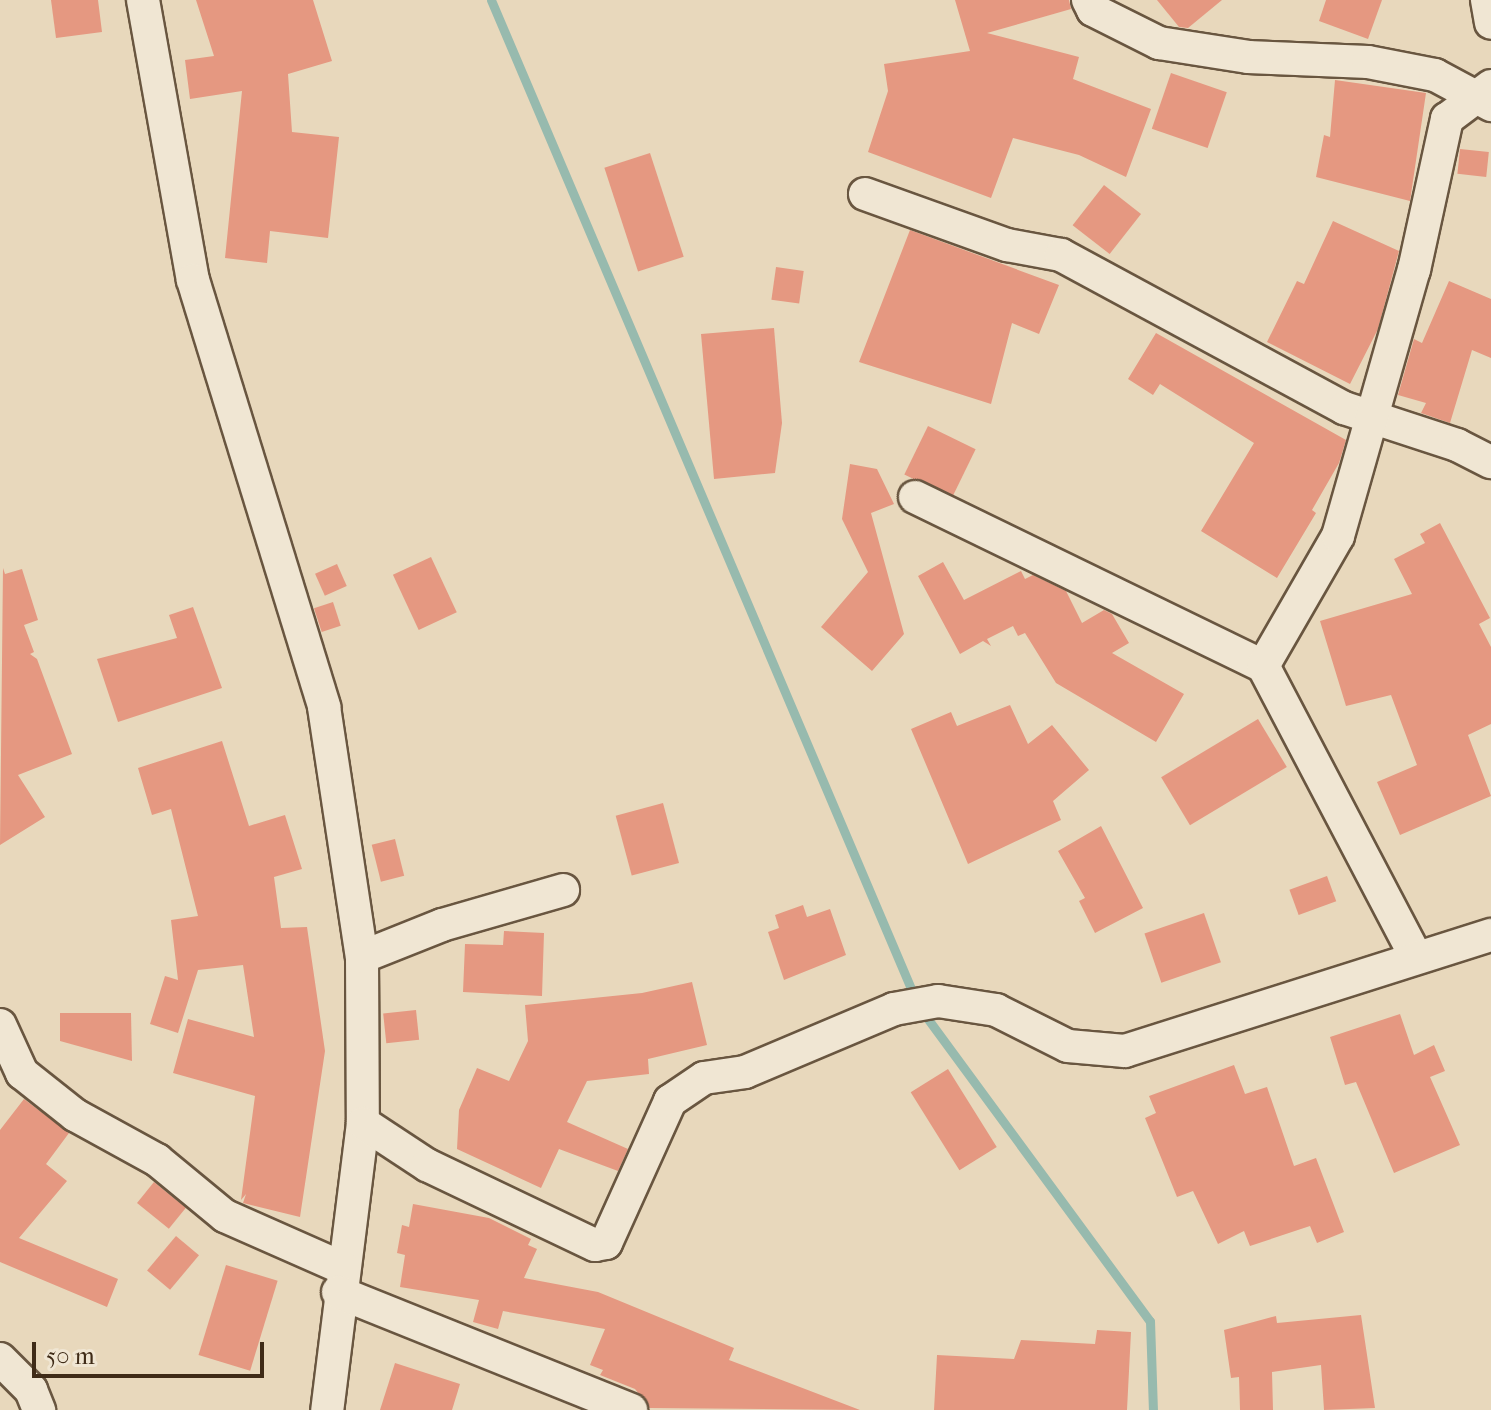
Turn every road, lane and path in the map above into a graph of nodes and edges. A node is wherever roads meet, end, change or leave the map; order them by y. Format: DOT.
graph roads {
  1 [pos="143,0"];
  2 [pos="1088,0"];
  3 [pos="1487,0"];
  4 [pos="1491,23"];
  5 [pos="1485,96"];
  6 [pos="865,194"];
  7 [pos="1368,418"];
  8 [pos="1491,462"];
  9 [pos="915,497"];
  10 [pos="1263,666"];
  11 [pos="563,890"];
  12 [pos="1491,935"];
  13 [pos="362,957"];
  14 [pos="1416,957"];
  15 [pos="0,1025"];
  16 [pos="363,1123"];
  17 [pos="340,1280"];
  18 [pos="0,1359"];
  19 [pos="628,1409"];
  20 [pos="39,1410"];
  21 [pos="327,1410"];
  1 -- 13 [label="street"];
  2 -- 5 [label="street"];
  3 -- 4 [label="street"];
  5 -- 7 [label="street"];
  6 -- 7 [label="street"];
  7 -- 8 [label="street"];
  7 -- 10 [label="street"];
  9 -- 10 [label="street"];
  10 -- 14 [label="street"];
  11 -- 13 [label="street"];
  12 -- 14 [label="street"];
  13 -- 16 [label="street"];
  14 -- 16 [label="street"];
  15 -- 17 [label="street"];
  16 -- 17 [label="street"];
  17 -- 19 [label="street"];
  17 -- 21 [label="street"];
  18 -- 20 [label="street"];
}
